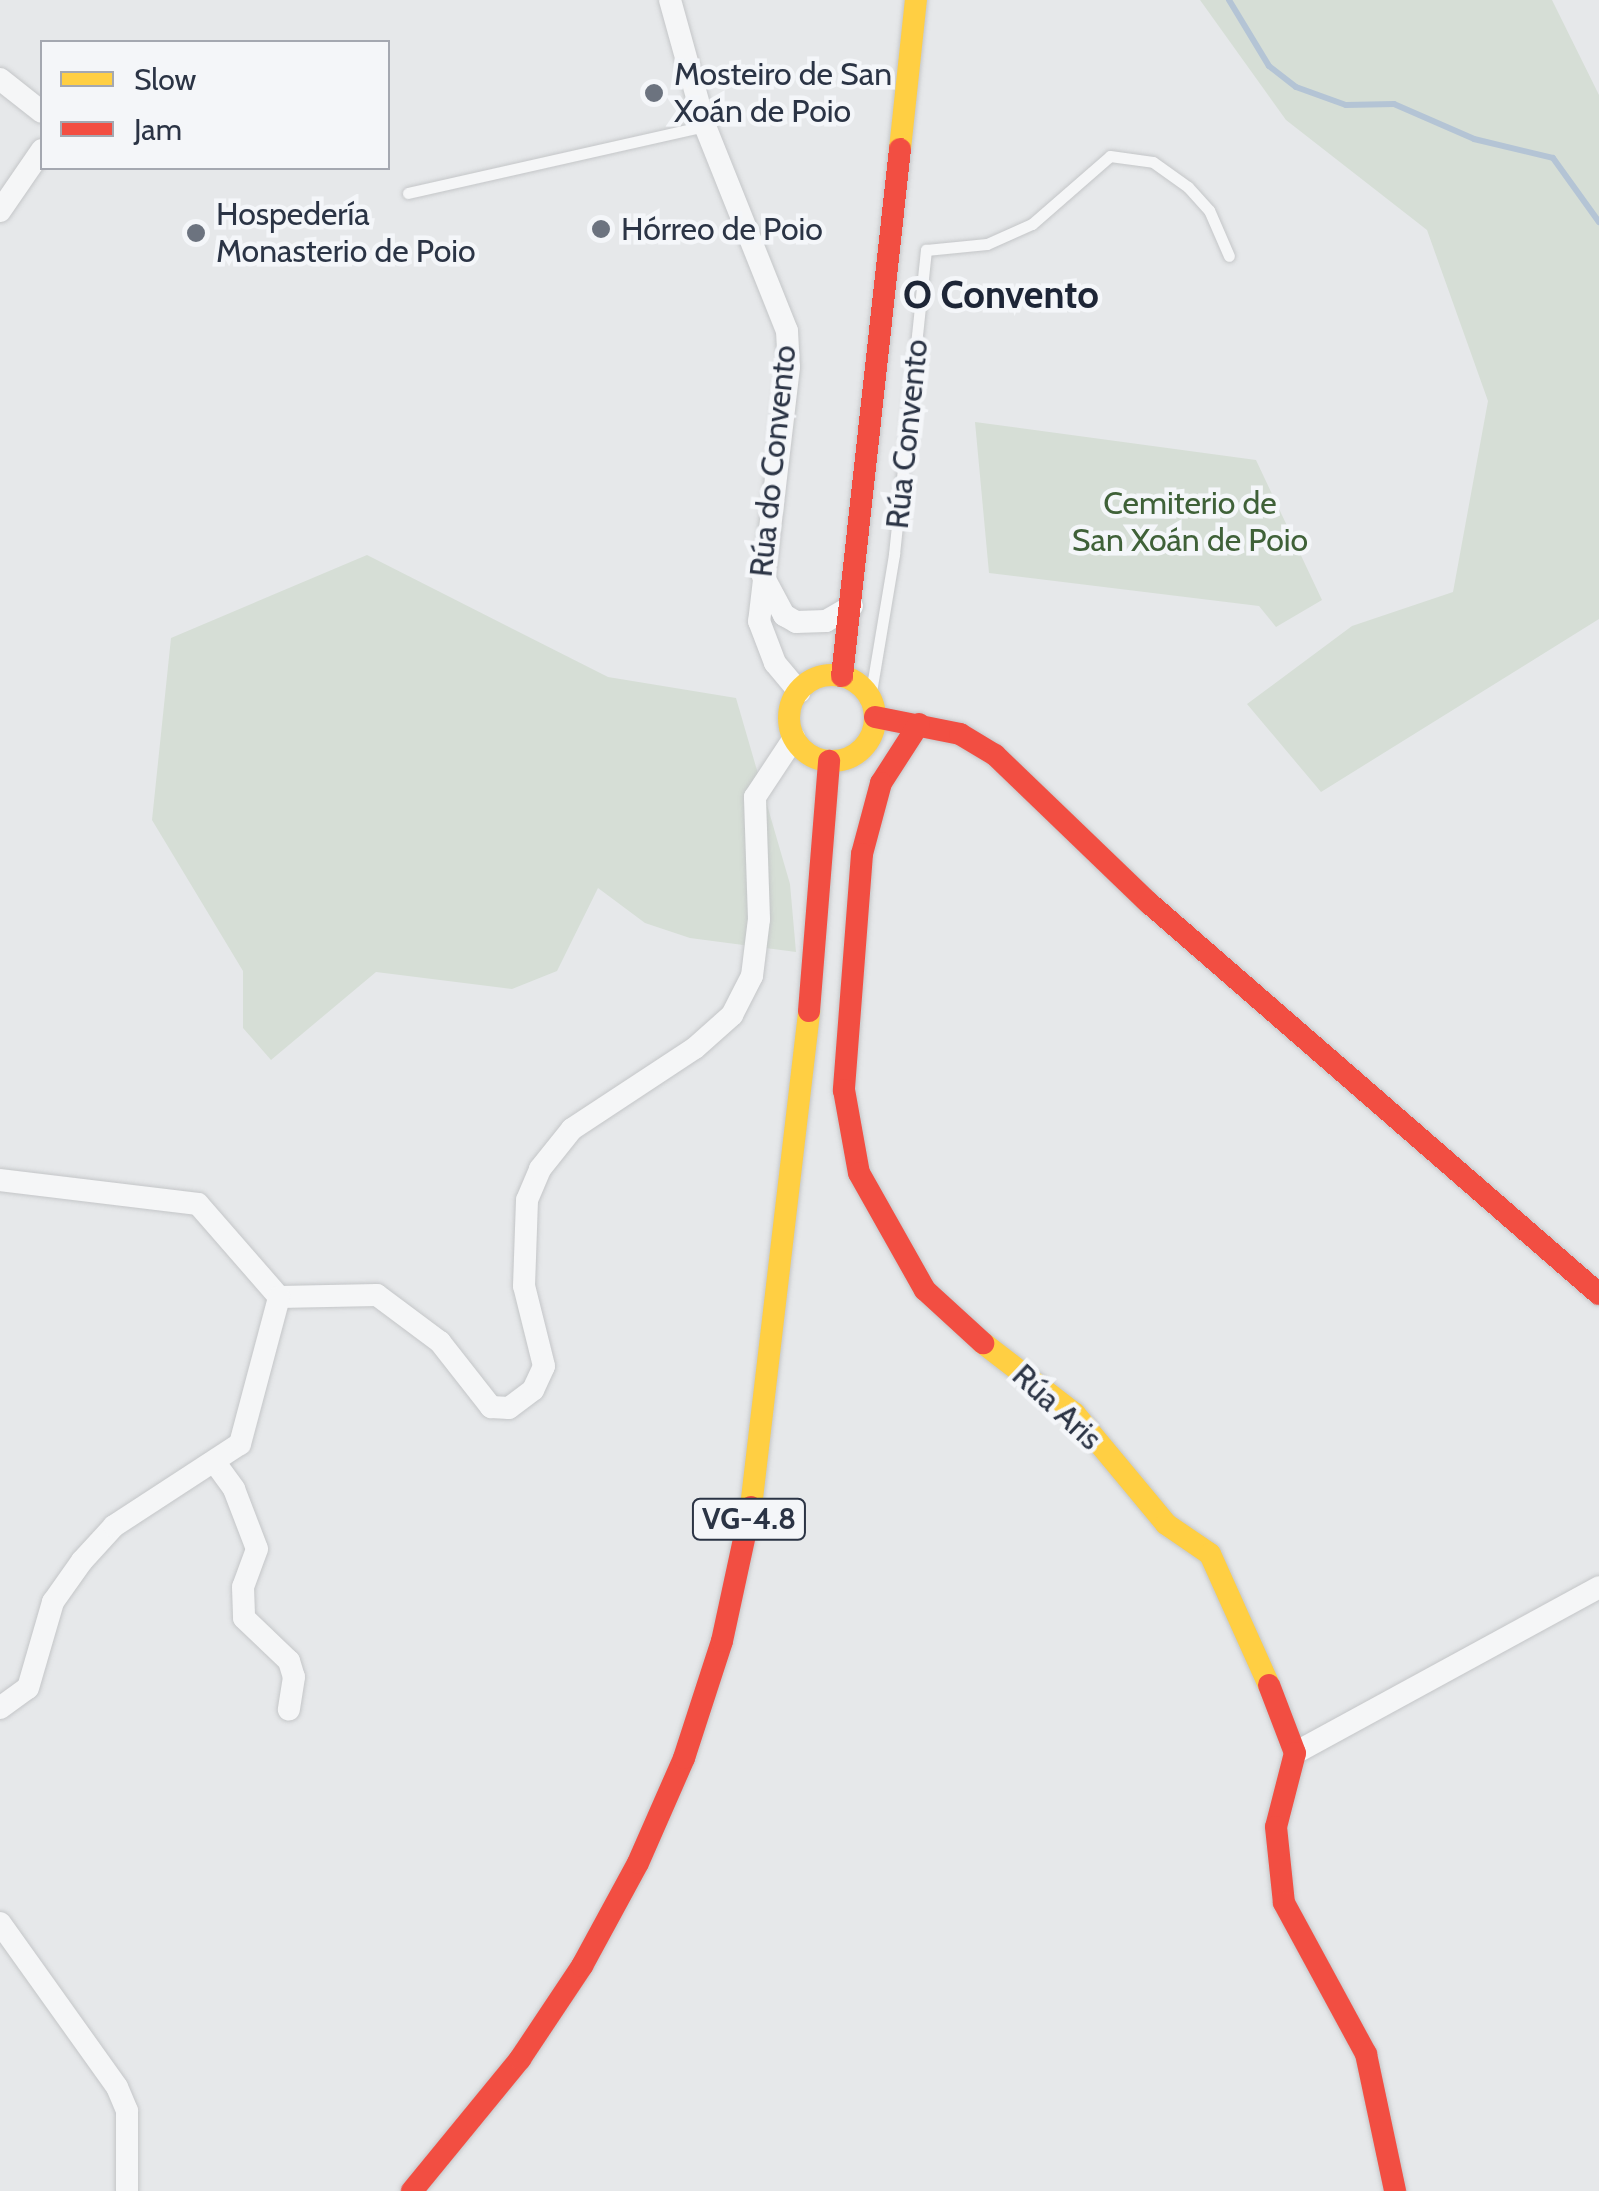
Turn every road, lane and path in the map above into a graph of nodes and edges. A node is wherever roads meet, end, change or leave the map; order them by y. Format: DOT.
graph roads {
  1 [pos="670,0"];
  2 [pos="916,0"];
  3 [pos="0,79"];
  4 [pos="40,110"];
  5 [pos="704,126"];
  6 [pos="40,153"];
  7 [pos="408,193"];
  8 [pos="0,211"];
  9 [pos="1229,256"];
  10 [pos="761,572"];
  11 [pos="852,606"];
  12 [pos="842,676"];
  13 [pos="798,692"];
  14 [pos="873,707"];
  15 [pos="919,724"];
  16 [pos="794,738"];
  17 [pos="829,761"];
  18 [pos="0,1180"];
  19 [pos="1599,1294"];
  20 [pos="278,1298"];
  21 [pos="216,1464"];
  22 [pos="1599,1587"];
  23 [pos="0,1708"];
  24 [pos="289,1710"];
  25 [pos="1294,1752"];
  26 [pos="0,1924"];
  27 [pos="126,2191"];
  28 [pos="412,2191"];
  29 [pos="1394,2191"];
  1 -- 5 [label="street, Rúa do Convento"];
  2 -- 11 [label="main road"];
  3 -- 4 [label="street"];
  5 -- 7 [label="lane"];
  5 -- 10 [label="street, Rúa do Convento"];
  6 -- 8 [label="street"];
  9 -- 14 [label="lane, Rúa Convento"];
  10 -- 11 [label="street"];
  10 -- 13 [label="street, Rúa do Convento"];
  11 -- 12 [label="main road"];
  12 -- 13 [label="main road"];
  12 -- 14 [label="main road"];
  13 -- 16 [label="main road"];
  14 -- 15 [label="main road"];
  14 -- 17 [label="main road"];
  15 -- 19 [label="main road"];
  15 -- 25 [label="main road, Rúa Aris"];
  16 -- 17 [label="main road"];
  16 -- 20 [label="street"];
  17 -- 28 [label="main road, VG-4.8"];
  18 -- 20 [label="street"];
  20 -- 21 [label="street"];
  21 -- 23 [label="street"];
  21 -- 24 [label="street"];
  22 -- 25 [label="street"];
  25 -- 29 [label="main road"];
  26 -- 27 [label="street"];
}
